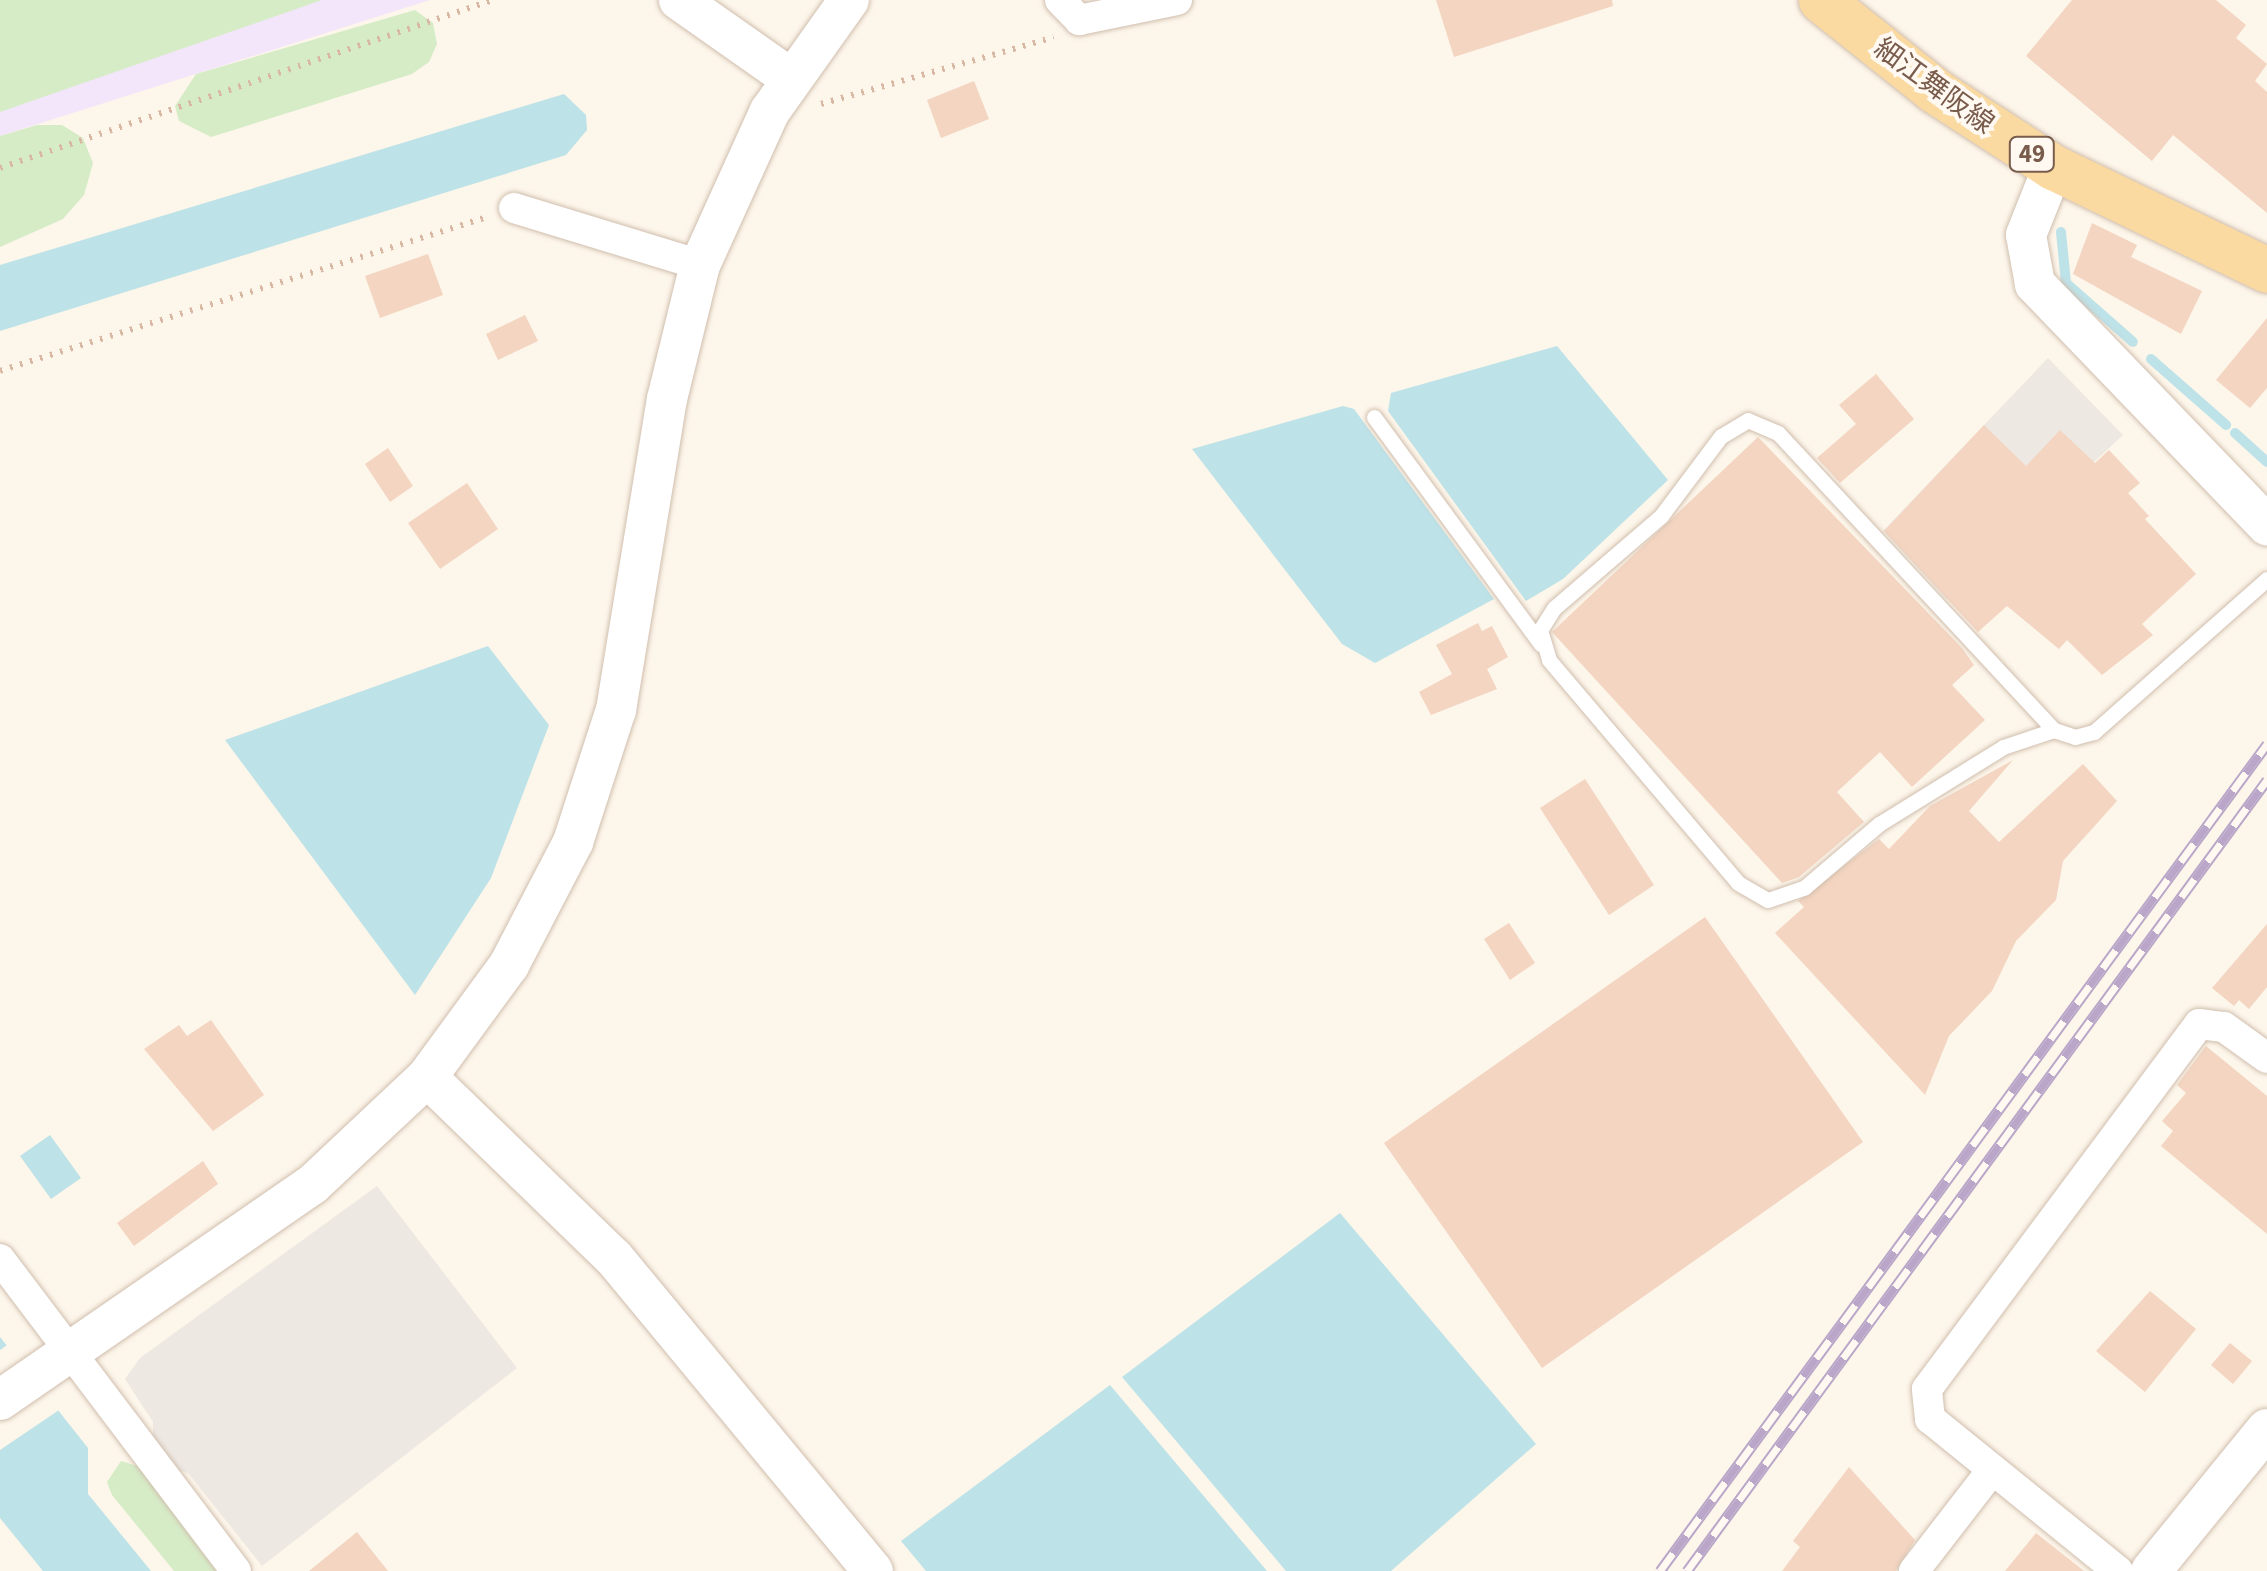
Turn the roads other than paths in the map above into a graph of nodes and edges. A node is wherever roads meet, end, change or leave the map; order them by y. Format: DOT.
graph roads {
  1 [pos="679,0"];
  2 [pos="850,0"];
  3 [pos="1177,0"];
  4 [pos="1821,0"];
  5 [pos="1069,10"];
  6 [pos="802,92"];
  7 [pos="2053,167"];
  8 [pos="514,208"];
  9 [pos="700,265"];
  10 [pos="2267,270"];
  11 [pos="1374,417"];
  12 [pos="2267,525"];
  13 [pos="2267,579"];
  14 [pos="1541,644"];
  15 [pos="2054,730"];
  16 [pos="2267,1058"];
  17 [pos="426,1077"];
  18 [pos="0,1259"];
  19 [pos="73,1351"];
  20 [pos="0,1400"];
  21 [pos="2267,1429"];
  22 [pos="1992,1470"];
  23 [pos="236,1571"];
  24 [pos="873,1571"];
  25 [pos="1914,1571"];
  26 [pos="2118,1571"];
  27 [pos="2151,1571"];
  1 -- 6 [label="street"];
  2 -- 6 [label="street"];
  3 -- 5 [label="street"];
  4 -- 7 [label="main road, 細江舞阪線 / 49"];
  6 -- 9 [label="street"];
  7 -- 10 [label="main road, 細江舞阪線 / 49"];
  7 -- 12 [label="street"];
  8 -- 9 [label="street"];
  9 -- 17 [label="street"];
  11 -- 14 [label="lane"];
  13 -- 15 [label="lane"];
  14 -- 15 [label="lane"];
  14 -- 15 [label="lane"];
  16 -- 22 [label="street"];
  17 -- 19 [label="street"];
  17 -- 24 [label="street"];
  18 -- 19 [label="street"];
  19 -- 20 [label="street"];
  19 -- 23 [label="street"];
  21 -- 27 [label="street"];
  22 -- 25 [label="street"];
  22 -- 26 [label="street"];
}
